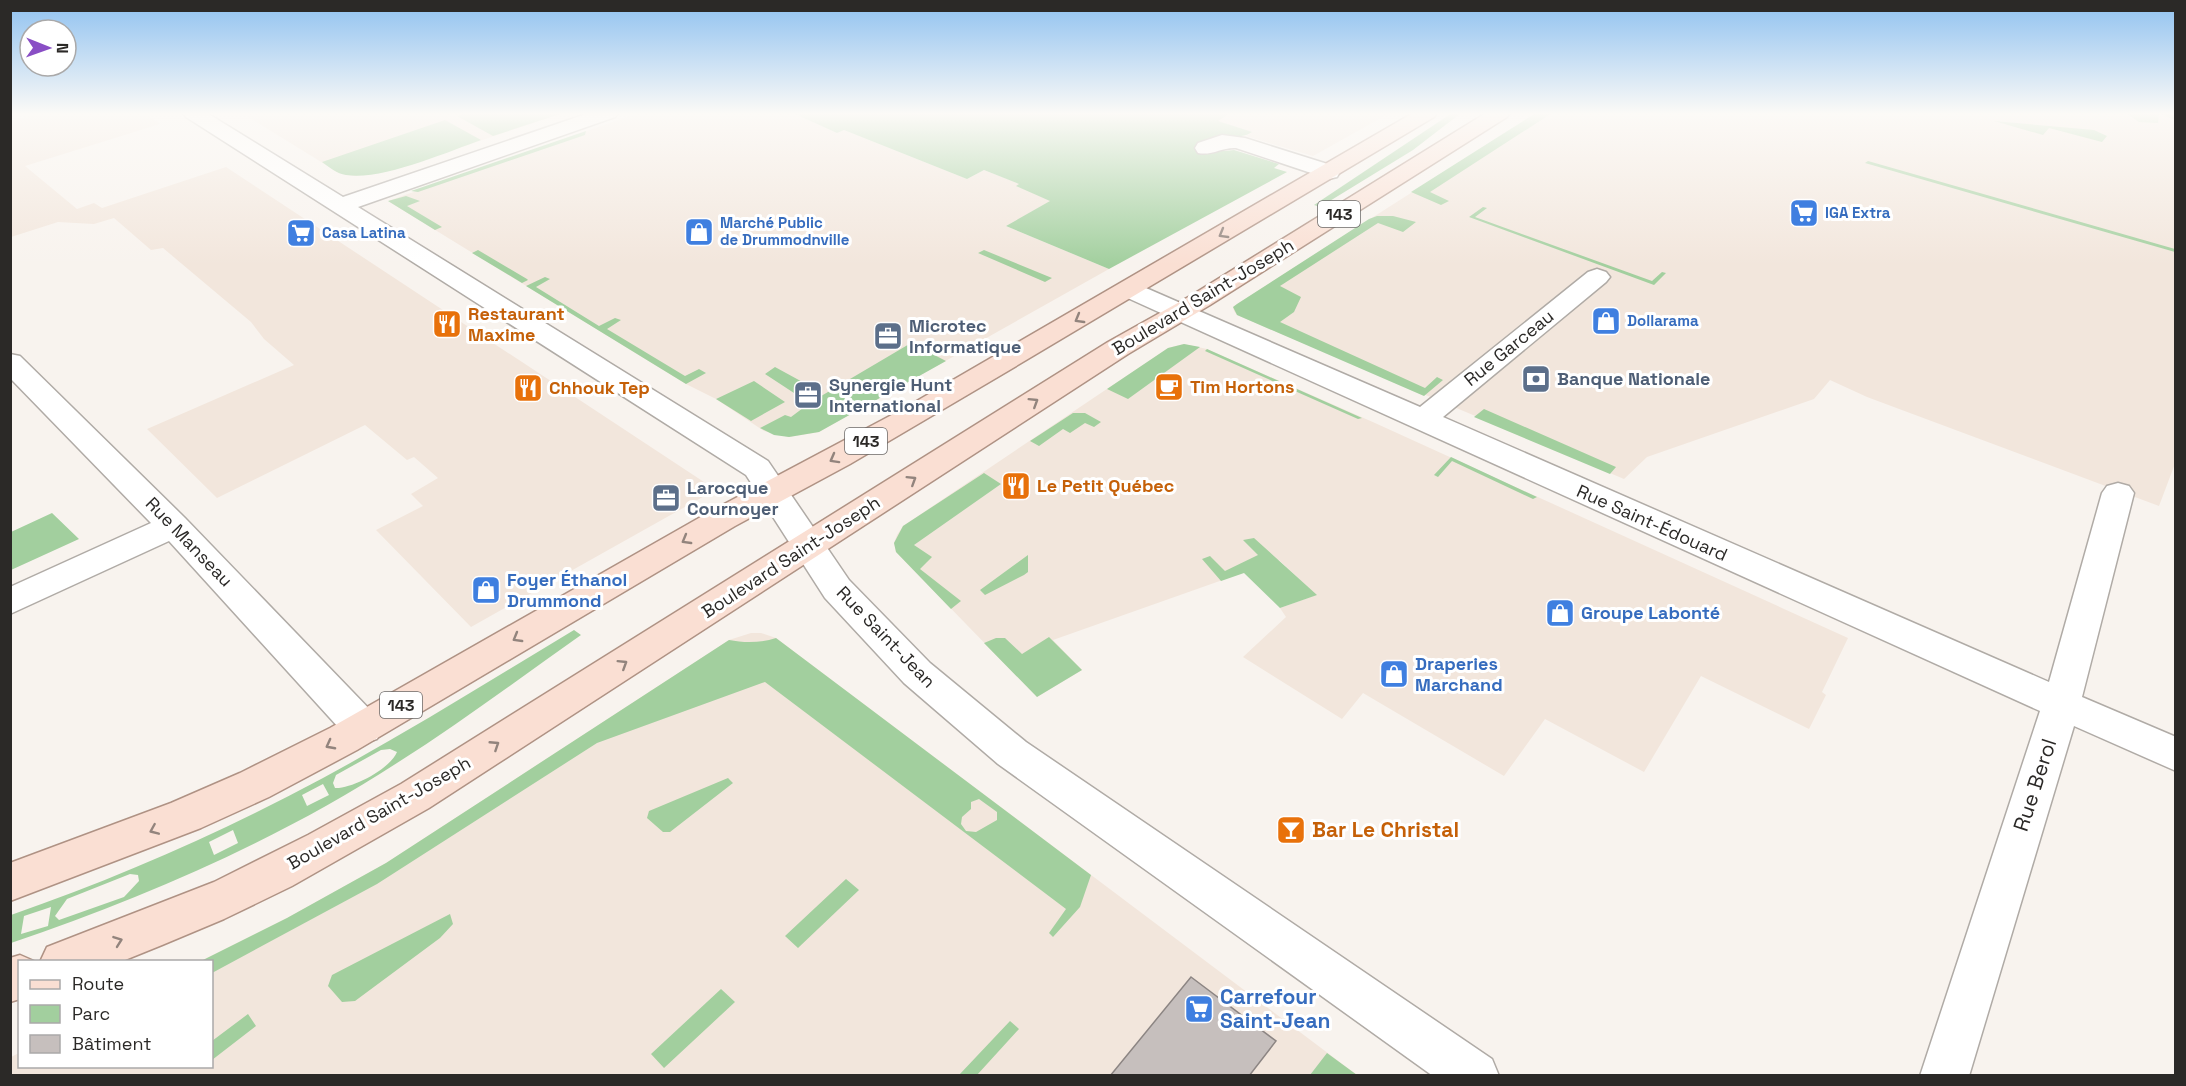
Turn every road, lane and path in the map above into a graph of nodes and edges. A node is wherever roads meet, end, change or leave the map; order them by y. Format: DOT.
graph roads {
  1 [pos="274,164"];
  2 [pos="463,164"];
  3 [pos="1304,164"];
  4 [pos="1343,164"];
  5 [pos="1419,164"];
  6 [pos="1329,172"];
  7 [pos="342,206"];
  8 [pos="1598,277"];
  9 [pos="1130,290"];
  10 [pos="1180,313"];
  11 [pos="10,362"];
  12 [pos="1422,420"];
  13 [pos="774,492"];
  14 [pos="2118,493"];
  15 [pos="174,526"];
  16 [pos="809,545"];
  17 [pos="10,602"];
  18 [pos="2061,705"];
  19 [pos="363,728"];
  20 [pos="2175,754"];
  21 [pos="10,882"];
  22 [pos="68,960"];
  23 [pos="1475,1076"];
  24 [pos="1944,1076"];
  1 -- 7 [label="street, Rue Saint-Jean"];
  2 -- 7 [label="street"];
  3 -- 6 [label="street"];
  4 -- 6 [label="main road, 143"];
  5 -- 10 [label="main road, Boulevard Saint-Joseph / 143"];
  6 -- 9 [label="main road, 143, one-way"];
  7 -- 13 [label="street, Rue Saint-Jean"];
  8 -- 12 [label="street, Rue Garceau"];
  9 -- 10 [label="street, Rue Saint-Édouard"];
  9 -- 13 [label="main road, 143, one-way"];
  10 -- 12 [label="street, Rue Saint-Édouard"];
  16 -- 10 [label="main road, Boulevard Saint-Joseph / 143, one-way"];
  11 -- 15 [label="street, Rue Manseau"];
  12 -- 18 [label="street, Rue Saint-Édouard"];
  13 -- 16 [label="street, Rue Saint-Jean"];
  13 -- 19 [label="main road, 143, one-way"];
  14 -- 18 [label="street, Rue Berol"];
  15 -- 17 [label="street"];
  15 -- 19 [label="street, Rue Manseau"];
  22 -- 16 [label="main road, Boulevard Saint-Joseph / 143, one-way"];
  16 -- 23 [label="street, Rue Saint-Jean"];
  18 -- 20 [label="street, Rue Saint-Édouard"];
  18 -- 24 [label="street, Rue Berol"];
  19 -- 21 [label="main road, 143, one-way"];
}
